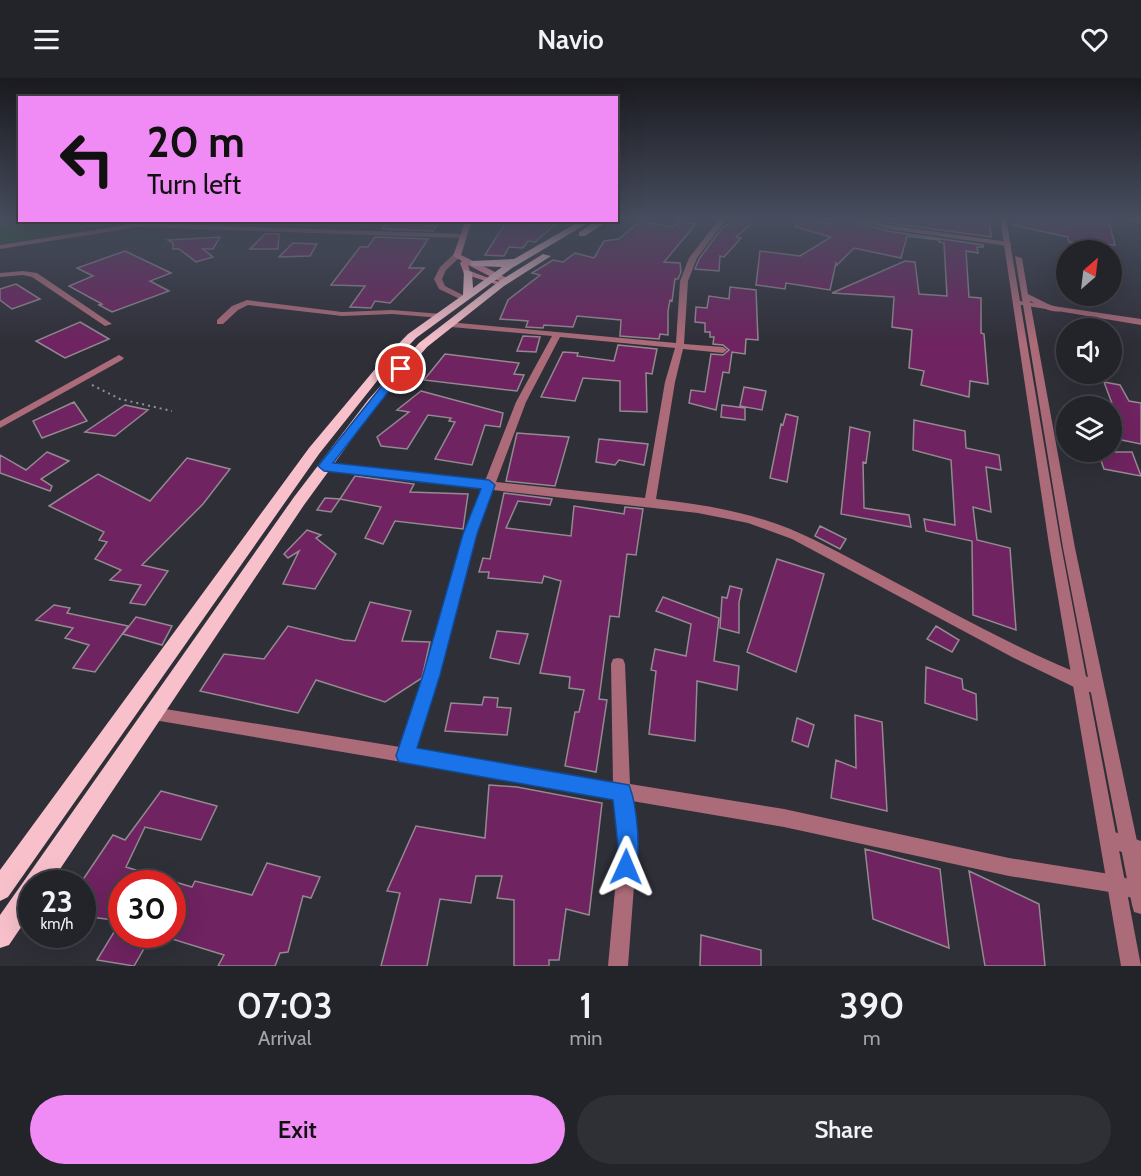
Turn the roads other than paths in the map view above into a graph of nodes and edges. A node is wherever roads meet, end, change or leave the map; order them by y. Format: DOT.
graph roads {
  1 [pos="519,259"];
  2 [pos="535,259"];
  3 [pos="692,259"];
  4 [pos="1012,259"];
  5 [pos="1017,259"];
  6 [pos="465,260"];
  7 [pos="516,261"];
  8 [pos="467,272"];
  9 [pos="0,275"];
  10 [pos="498,280"];
  11 [pos="466,297"];
  12 [pos="1023,301"];
  13 [pos="446,320"];
  14 [pos="220,322"];
  15 [pos="1141,322"];
  16 [pos="108,324"];
  17 [pos="557,333"];
  18 [pos="680,345"];
  19 [pos="723,350"];
  20 [pos="119,358"];
  21 [pos="0,425"];
  22 [pos="324,466"];
  23 [pos="489,485"];
  24 [pos="650,503"];
  25 [pos="618,664"];
  26 [pos="1079,682"];
  27 [pos="1096,687"];
  28 [pos="153,714"];
  29 [pos="405,756"];
  30 [pos="622,791"];
  31 [pos="1109,839"];
  32 [pos="1136,848"];
  33 [pos="46,870"];
  34 [pos="1116,884"];
  35 [pos="0,889"];
  36 [pos="1140,898"];
  37 [pos="18,910"];
  38 [pos="0,936"];
  39 [pos="618,966"];
  40 [pos="1131,966"];
  1 -- 7 [label="main road"];
  2 -- 10 [label="main road"];
  3 -- 18 [label="street"];
  4 -- 12 [label="street"];
  5 -- 12 [label="street"];
  6 -- 7 [label="main road"];
  6 -- 8 [label="main road"];
  6 -- 10 [label="main road"];
  6 -- 11 [label="street"];
  7 -- 10 [label="main road"];
  8 -- 10 [label="main road"];
  8 -- 11 [label="main road"];
  9 -- 16 [label="street"];
  10 -- 11 [label="main road"];
  10 -- 13 [label="main road"];
  11 -- 13 [label="main road"];
  12 -- 15 [label="street"];
  12 -- 26 [label="street"];
  12 -- 27 [label="street"];
  13 -- 14 [label="street"];
  13 -- 17 [label="street"];
  13 -- 22 [label="main road"];
  13 -- 35 [label="main road"];
  17 -- 18 [label="street"];
  17 -- 23 [label="street"];
  18 -- 19 [label="street"];
  18 -- 24 [label="street"];
  20 -- 21 [label="street"];
  22 -- 23 [label="street"];
  22 -- 28 [label="main road"];
  23 -- 24 [label="street"];
  23 -- 29 [label="street"];
  24 -- 26 [label="street"];
  25 -- 30 [label="street"];
  26 -- 27 [label="street"];
  26 -- 31 [label="street"];
  27 -- 32 [label="street"];
  28 -- 29 [label="street"];
  28 -- 33 [label="main road"];
  29 -- 30 [label="street"];
  30 -- 34 [label="street"];
  30 -- 39 [label="street"];
  31 -- 32 [label="street"];
  31 -- 34 [label="street"];
  32 -- 36 [label="street"];
  34 -- 36 [label="street"];
  34 -- 40 [label="street"];
  37 -- 38 [label="main road"];
}
